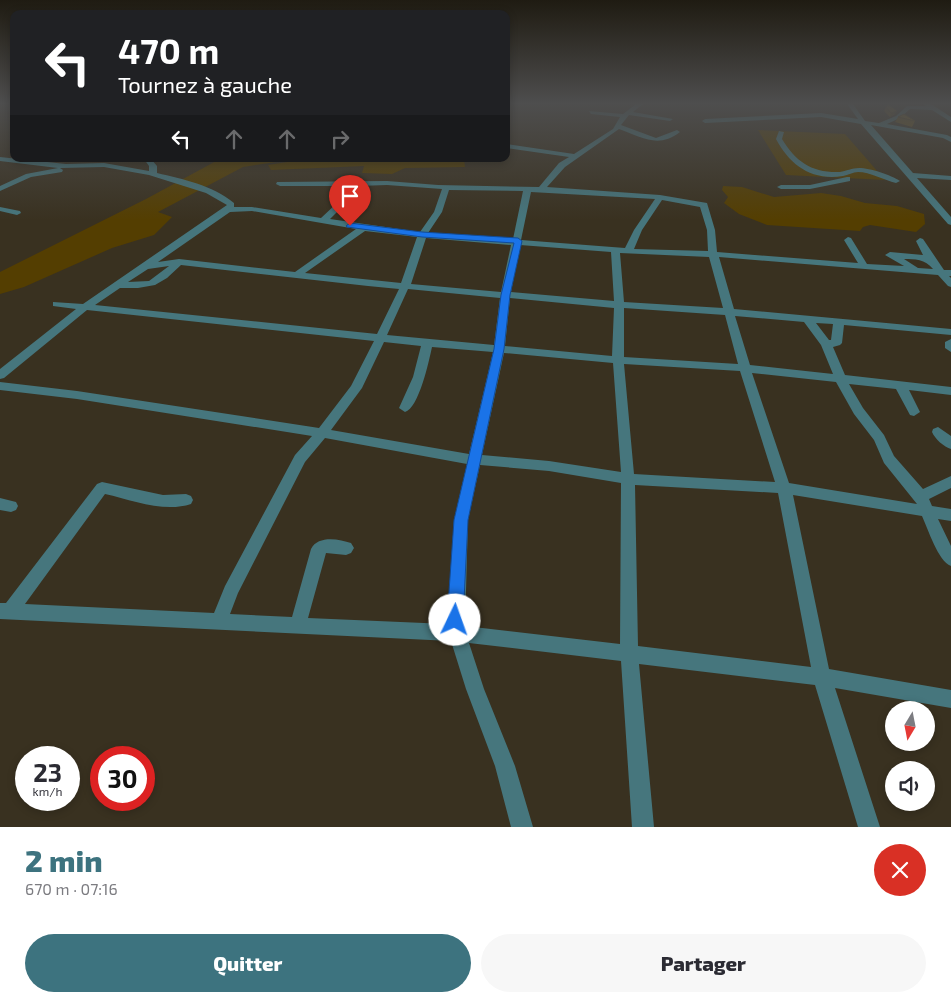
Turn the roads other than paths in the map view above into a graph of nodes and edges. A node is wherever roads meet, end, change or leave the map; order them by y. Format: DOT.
graph roads {
  1 [pos="595,143"];
  2 [pos="781,143"];
  3 [pos="883,143"];
  4 [pos="510,147"];
  5 [pos="573,156"];
  6 [pos="33,162"];
  7 [pos="116,162"];
  8 [pos="149,162"];
  9 [pos="44,163"];
  10 [pos="110,166"];
  11 [pos="128,169"];
  12 [pos="152,175"];
  13 [pos="911,175"];
  14 [pos="951,178"];
  15 [pos="855,179"];
  16 [pos="864,180"];
  17 [pos="896,181"];
  18 [pos="280,184"];
  19 [pos="354,184"];
  20 [pos="919,185"];
  21 [pos="446,187"];
  22 [pos="781,187"];
  23 [pos="535,188"];
  24 [pos="0,189"];
  25 [pos="660,197"];
  26 [pos="0,209"];
  27 [pos="228,210"];
  28 [pos="942,210"];
  29 [pos="951,210"];
  30 [pos="17,213"];
  31 [pos="322,221"];
  32 [pos="951,222"];
  33 [pos="363,228"];
  34 [pos="422,235"];
  35 [pos="848,240"];
  36 [pos="518,241"];
  37 [pos="920,241"];
  38 [pos="621,250"];
  39 [pos="713,254"];
  40 [pos="160,257"];
  41 [pos="179,262"];
  42 [pos="932,262"];
  43 [pos="149,266"];
  44 [pos="865,267"];
  45 [pos="918,270"];
  46 [pos="940,273"];
  47 [pos="951,273"];
  48 [pos="297,275"];
  49 [pos="951,284"];
  50 [pos="118,285"];
  51 [pos="405,286"];
  52 [pos="506,295"];
  53 [pos="57,304"];
  54 [pos="619,306"];
  55 [pos="84,308"];
  56 [pos="731,312"];
  57 [pos="808,320"];
  58 [pos="839,322"];
  59 [pos="951,332"];
  60 [pos="382,337"];
  61 [pos="951,342"];
  62 [pos="427,343"];
  63 [pos="826,344"];
  64 [pos="951,348"];
  65 [pos="499,349"];
  66 [pos="618,360"];
  67 [pos="745,368"];
  68 [pos="0,375"];
  69 [pos="841,380"];
  70 [pos="0,386"];
  71 [pos="901,386"];
  72 [pos="951,391"];
  73 [pos="405,408"];
  74 [pos="914,412"];
  75 [pos="938,432"];
  76 [pos="323,433"];
  77 [pos="951,444"];
  78 [pos="476,460"];
  79 [pos="628,479"];
  80 [pos="951,481"];
  81 [pos="784,488"];
  82 [pos="921,497"];
  83 [pos="186,500"];
  84 [pos="929,512"];
  85 [pos="951,515"];
  86 [pos="346,548"];
  87 [pos="951,559"];
  88 [pos="5,611"];
  89 [pos="219,622"];
  90 [pos="298,626"];
  91 [pos="457,633"];
  92 [pos="629,652"];
  93 [pos="822,677"];
  94 [pos="951,699"];
  95 [pos="522,827"];
  96 [pos="643,827"];
  97 [pos="869,827"];
  1 -- 5 [label="street"];
  2 -- 17 [label="street"];
  3 -- 13 [label="street"];
  4 -- 5 [label="street"];
  5 -- 23 [label="street"];
  6 -- 9 [label="street"];
  7 -- 10 [label="street"];
  8 -- 12 [label="street"];
  9 -- 10 [label="street"];
  10 -- 11 [label="street"];
  11 -- 12 [label="street"];
  11 -- 24 [label="street"];
  12 -- 27 [label="street"];
  13 -- 14 [label="street"];
  13 -- 20 [label="street"];
  15 -- 22 [label="street"];
  16 -- 17 [label="street"];
  17 -- 20 [label="street"];
  18 -- 19 [label="street"];
  19 -- 21 [label="street"];
  19 -- 31 [label="street"];
  20 -- 28 [label="street"];
  21 -- 23 [label="street"];
  21 -- 34 [label="street"];
  23 -- 25 [label="street"];
  23 -- 36 [label="street"];
  25 -- 38 [label="street"];
  25 -- 39 [label="street"];
  26 -- 30 [label="street"];
  27 -- 31 [label="street"];
  27 -- 40 [label="street"];
  28 -- 29 [label="street"];
  28 -- 32 [label="street"];
  31 -- 33 [label="street"];
  33 -- 34 [label="street"];
  33 -- 48 [label="street"];
  34 -- 36 [label="street"];
  34 -- 51 [label="street"];
  35 -- 44 [label="street"];
  36 -- 38 [label="street"];
  36 -- 52 [label="street"];
  37 -- 42 [label="street"];
  38 -- 39 [label="street"];
  38 -- 54 [label="street"];
  39 -- 44 [label="street"];
  39 -- 56 [label="street"];
  40 -- 41 [label="street"];
  40 -- 43 [label="street"];
  41 -- 43 [label="street"];
  41 -- 48 [label="street"];
  41 -- 50 [label="street"];
  42 -- 45 [label="street"];
  42 -- 46 [label="street"];
  43 -- 50 [label="street"];
  44 -- 45 [label="street"];
  45 -- 46 [label="street"];
  46 -- 47 [label="street"];
  46 -- 49 [label="street"];
  48 -- 51 [label="street"];
  50 -- 55 [label="street"];
  51 -- 52 [label="street"];
  51 -- 60 [label="street"];
  52 -- 54 [label="street"];
  52 -- 65 [label="street"];
  53 -- 55 [label="street"];
  54 -- 56 [label="street"];
  54 -- 66 [label="street"];
  55 -- 60 [label="street"];
  55 -- 68 [label="street"];
  56 -- 57 [label="street"];
  56 -- 67 [label="street"];
  57 -- 58 [label="street"];
  57 -- 63 [label="street"];
  58 -- 59 [label="street"];
  58 -- 63 [label="street"];
  60 -- 62 [label="street"];
  60 -- 76 [label="street"];
  61 -- 64 [label="street"];
  62 -- 65 [label="street"];
  62 -- 73 [label="street"];
  63 -- 69 [label="street"];
  65 -- 66 [label="street"];
  65 -- 78 [label="street"];
  66 -- 67 [label="street"];
  66 -- 79 [label="street"];
  67 -- 69 [label="street"];
  67 -- 81 [label="street"];
  69 -- 71 [label="street"];
  69 -- 82 [label="street"];
  70 -- 76 [label="street"];
  71 -- 72 [label="street"];
  71 -- 74 [label="street"];
  75 -- 77 [label="street"];
  76 -- 78 [label="street"];
  76 -- 89 [label="street"];
  78 -- 79 [label="street"];
  78 -- 91 [label="street"];
  79 -- 81 [label="street"];
  79 -- 92 [label="street"];
  80 -- 82 [label="street"];
  81 -- 84 [label="street"];
  81 -- 93 [label="street"];
  82 -- 84 [label="street"];
  83 -- 88 [label="street"];
  84 -- 85 [label="street"];
  84 -- 87 [label="street"];
  86 -- 90 [label="street"];
  88 -- 89 [label="street"];
  89 -- 90 [label="street"];
  90 -- 91 [label="street"];
  91 -- 92 [label="street"];
  91 -- 95 [label="street"];
  92 -- 93 [label="street"];
  92 -- 96 [label="street"];
  93 -- 94 [label="street"];
  93 -- 97 [label="street"];
}
